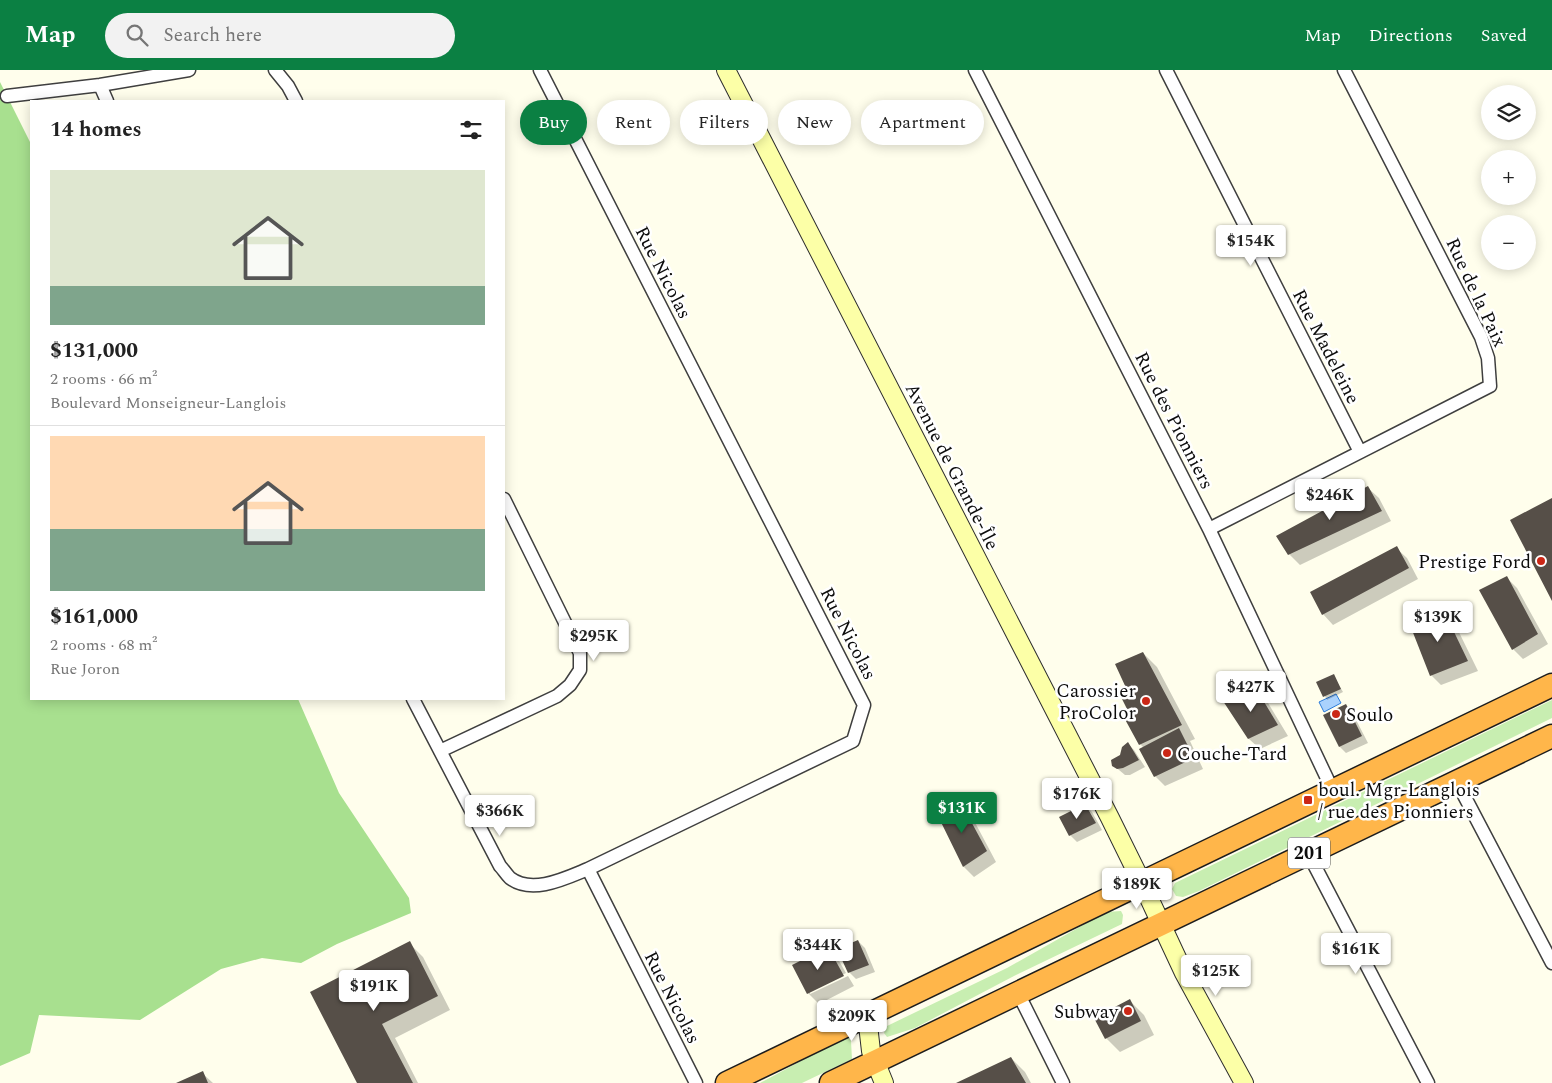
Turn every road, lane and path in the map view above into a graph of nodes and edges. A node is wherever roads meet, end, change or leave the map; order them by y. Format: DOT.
graph roads {
  1 [pos="189,70"];
  2 [pos="276,70"];
  3 [pos="540,70"];
  4 [pos="726,70"];
  5 [pos="975,70"];
  6 [pos="1166,70"];
  7 [pos="1344,70"];
  8 [pos="100,85"];
  9 [pos="7,96"];
  10 [pos="108,100"];
  11 [pos="295,100"];
  12 [pos="1360,452"];
  13 [pos="505,501"];
  14 [pos="1209,529"];
  15 [pos="1552,685"];
  16 [pos="414,700"];
  17 [pos="1552,736"];
  18 [pos="440,751"];
  19 [pos="1457,782"];
  20 [pos="1333,791"];
  21 [pos="1308,853"];
  22 [pos="588,869"];
  23 [pos="1142,883"];
  24 [pos="1161,924"];
  25 [pos="1552,964"];
  26 [pos="1018,993"];
  27 [pos="867,1016"];
  28 [pos="874,1062"];
  29 [pos="696,1083"];
  30 [pos="727,1083"];
  31 [pos="830,1083"];
  32 [pos="884,1083"];
  33 [pos="1063,1083"];
  34 [pos="1244,1083"];
  35 [pos="1428,1083"];
  1 -- 8 [label="street"];
  2 -- 11 [label="street"];
  3 -- 22 [label="street, Rue Nicolas"];
  4 -- 23 [label="street, Avenue de Grande-Île"];
  5 -- 14 [label="street, Rue des Pionniers"];
  6 -- 12 [label="street, Rue Madeleine"];
  7 -- 12 [label="street, Rue de la Paix"];
  8 -- 9 [label="street"];
  8 -- 10 [label="street"];
  12 -- 14 [label="street, Rue de la Paix"];
  13 -- 18 [label="street"];
  14 -- 20 [label="street, Rue des Pionniers"];
  15 -- 20 [label="highway, 201"];
  16 -- 18 [label="street"];
  17 -- 19 [label="highway, 201"];
  18 -- 22 [label="street"];
  19 -- 21 [label="highway, 201"];
  19 -- 25 [label="street"];
  20 -- 23 [label="highway, 201"];
  21 -- 24 [label="highway, 201"];
  21 -- 35 [label="street"];
  22 -- 29 [label="street, Rue Nicolas"];
  23 -- 24 [label="street, Avenue de Grande-Île"];
  23 -- 27 [label="highway, 201"];
  24 -- 26 [label="highway, 201"];
  24 -- 34 [label="street, Avenue de Grande-Île"];
  26 -- 28 [label="highway, 201"];
  26 -- 33 [label="street"];
  27 -- 28 [label="street"];
  27 -- 30 [label="highway, 201"];
  28 -- 31 [label="highway, 201"];
  28 -- 32 [label="street"];
}
